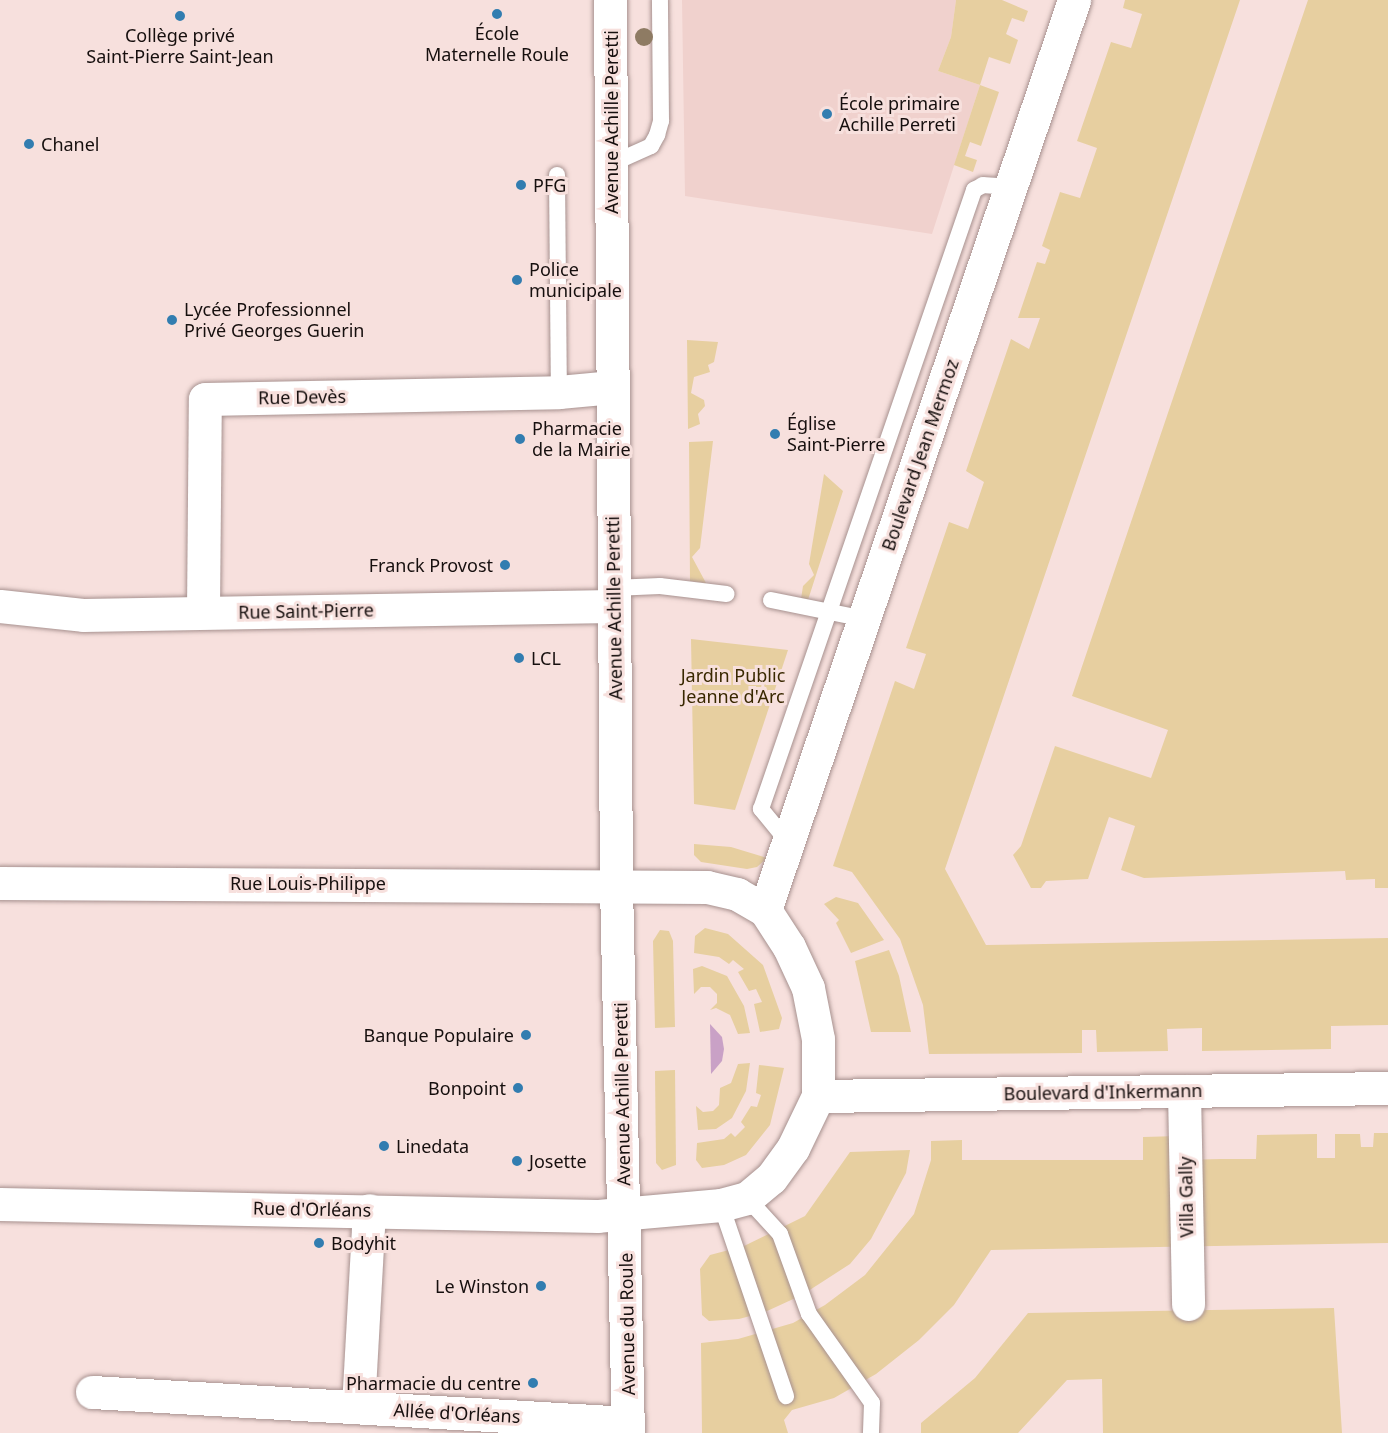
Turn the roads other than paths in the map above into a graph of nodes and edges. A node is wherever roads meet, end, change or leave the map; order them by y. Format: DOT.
graph roads {
  1 [pos="610,0"];
  2 [pos="660,0"];
  3 [pos="1074,0"];
  4 [pos="611,164"];
  5 [pos="557,175"];
  6 [pos="1011,187"];
  7 [pos="613,387"];
  8 [pos="559,392"];
  9 [pos="727,594"];
  10 [pos="613,597"];
  11 [pos="771,600"];
  12 [pos="0,606"];
  13 [pos="203,612"];
  14 [pos="828,612"];
  15 [pos="864,619"];
  16 [pos="788,842"];
  17 [pos="0,883"];
  18 [pos="616,885"];
  19 [pos="765,910"];
  20 [pos="1388,1088"];
  21 [pos="1184,1091"];
  22 [pos="818,1096"];
  23 [pos="734,1201"];
  24 [pos="0,1204"];
  25 [pos="369,1210"];
  26 [pos="625,1216"];
  27 [pos="1188,1304"];
  28 [pos="92,1392"];
  29 [pos="786,1396"];
  30 [pos="358,1407"];
  31 [pos="628,1428"];
  32 [pos="871,1433"];
  1 -- 4 [label="street, Avenue Achille Peretti"];
  2 -- 4 [label="lane"];
  3 -- 6 [label="street, Boulevard Jean Mermoz"];
  4 -- 7 [label="street, Avenue Achille Peretti"];
  5 -- 8 [label="lane"];
  6 -- 14 [label="lane"];
  6 -- 15 [label="street, Boulevard Jean Mermoz"];
  7 -- 8 [label="street, Rue Devès"];
  7 -- 10 [label="street, Avenue Achille Peretti"];
  8 -- 13 [label="street, Rue Devès"];
  9 -- 10 [label="lane"];
  10 -- 13 [label="street, Rue Saint-Pierre"];
  10 -- 18 [label="street, Avenue Achille Peretti"];
  11 -- 14 [label="lane"];
  12 -- 13 [label="street, Rue Saint-Pierre"];
  14 -- 15 [label="lane"];
  14 -- 16 [label="lane"];
  15 -- 16 [label="street, Boulevard Jean Mermoz"];
  16 -- 19 [label="street, Boulevard Jean Mermoz"];
  17 -- 18 [label="street, Rue Louis-Philippe"];
  18 -- 19 [label="street, Rue Louis-Philippe"];
  18 -- 26 [label="street, Avenue Achille Peretti"];
  19 -- 22 [label="street"];
  20 -- 21 [label="street, Boulevard d'Inkermann"];
  21 -- 22 [label="street, Boulevard d'Inkermann"];
  21 -- 27 [label="street, Villa Gally"];
  22 -- 23 [label="street"];
  23 -- 26 [label="street, Rue d'Orléans"];
  23 -- 29 [label="lane"];
  23 -- 32 [label="lane"];
  24 -- 25 [label="street, Rue d'Orléans"];
  25 -- 26 [label="street, Rue d'Orléans"];
  25 -- 30 [label="street"];
  26 -- 31 [label="street, Avenue du Roule"];
  28 -- 30 [label="street, Allée d'Orléans"];
  30 -- 31 [label="street, Allée d'Orléans"];
}
